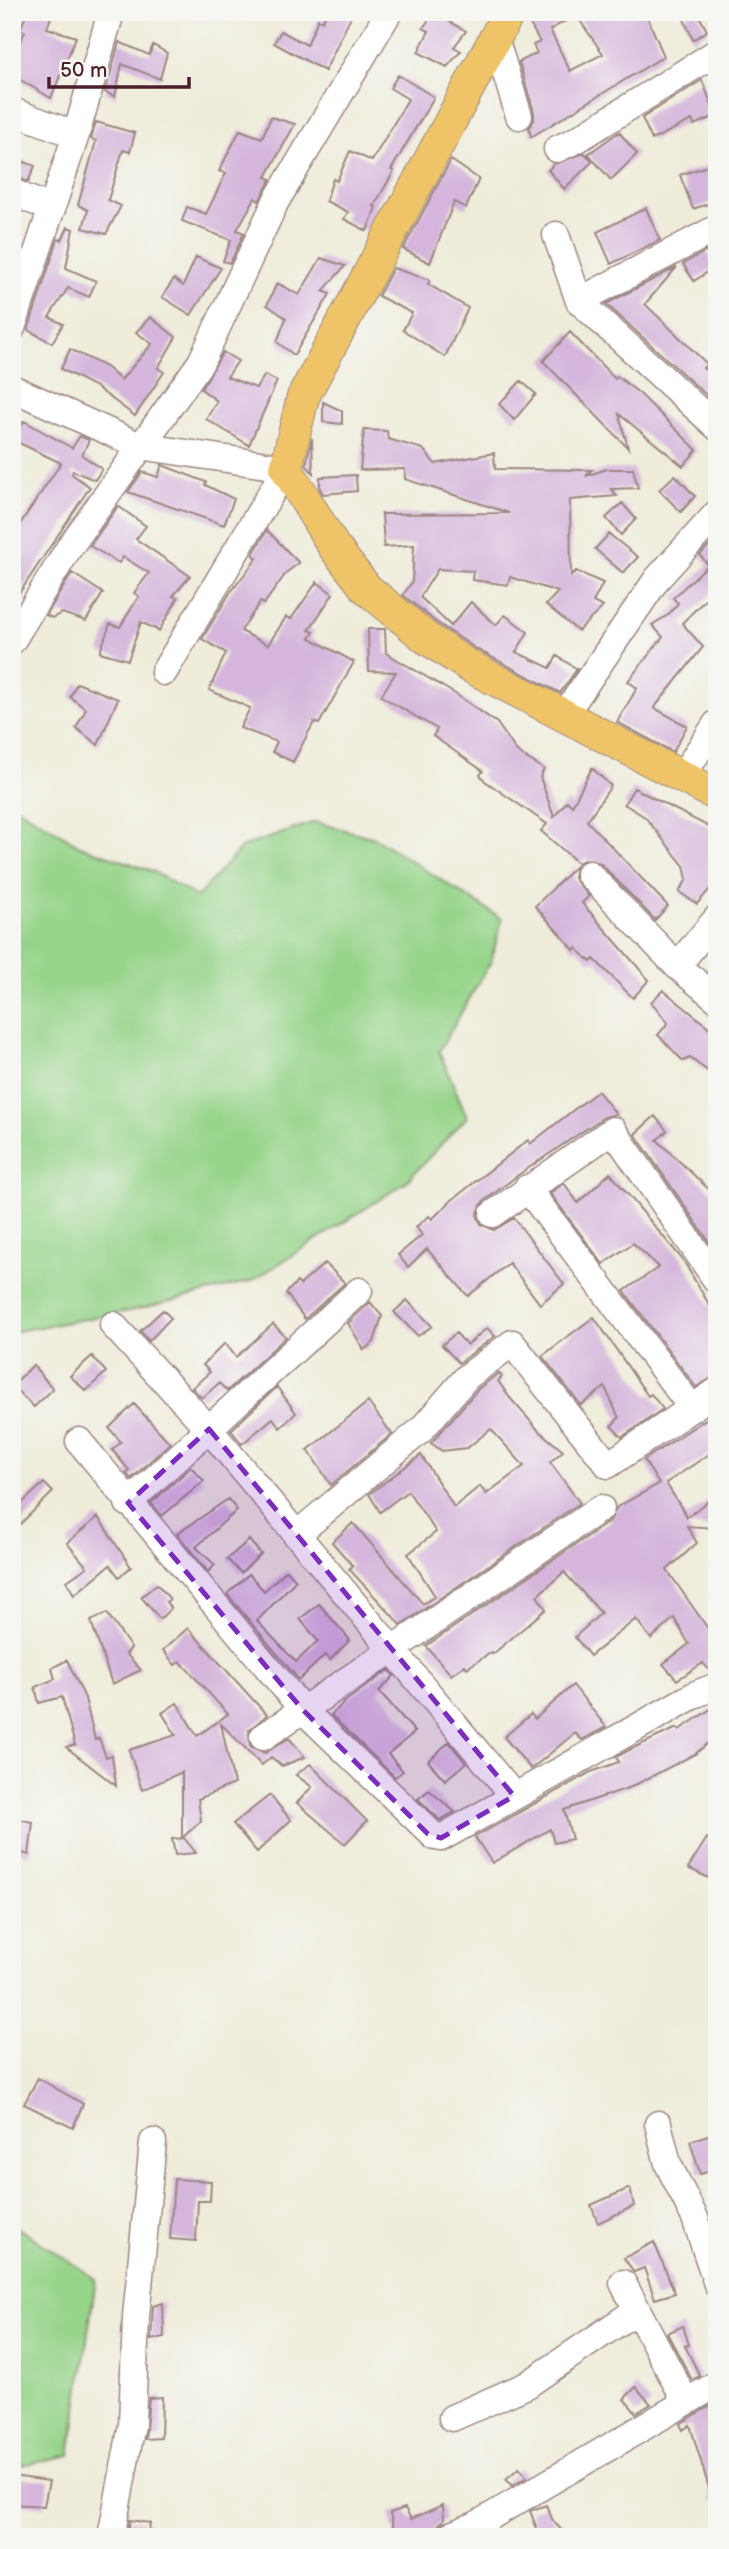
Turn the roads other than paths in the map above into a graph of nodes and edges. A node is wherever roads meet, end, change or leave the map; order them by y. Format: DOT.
graph roads {
  1 [pos="111,12"];
  2 [pos="389,12"];
  3 [pos="502,25"];
  4 [pos="717,52"];
  5 [pos="12,111"];
  6 [pos="519,116"];
  7 [pos="76,135"];
  8 [pos="557,149"];
  9 [pos="12,192"];
  10 [pos="52,209"];
  11 [pos="717,228"];
  12 [pos="556,235"];
  13 [pos="579,301"];
  14 [pos="12,328"];
  15 [pos="12,388"];
  16 [pos="717,427"];
  17 [pos="141,446"];
  18 [pos="286,468"];
  19 [pos="717,513"];
  20 [pos="12,641"];
  21 [pos="163,671"];
  22 [pos="565,714"];
  23 [pos="717,723"];
  24 [pos="682,776"];
  25 [pos="717,795"];
  26 [pos="589,874"];
  27 [pos="717,918"];
  28 [pos="677,966"];
  29 [pos="717,999"];
  30 [pos="527,1188"];
  31 [pos="493,1214"];
  32 [pos="717,1281"];
  33 [pos="359,1291"];
  34 [pos="113,1325"];
  35 [pos="717,1391"];
  36 [pos="692,1408"];
  37 [pos="209,1429"];
  38 [pos="79,1441"];
  39 [pos="128,1503"];
  40 [pos="601,1508"];
  41 [pos="296,1535"];
  42 [pos="392,1651"];
  43 [pos="717,1686"];
  44 [pos="303,1710"];
  45 [pos="263,1737"];
  46 [pos="514,1796"];
  47 [pos="658,2124"];
  48 [pos="153,2142"];
  49 [pos="623,2283"];
  50 [pos="717,2284"];
  51 [pos="637,2311"];
  52 [pos="717,2384"];
  53 [pos="686,2402"];
  54 [pos="452,2418"];
  55 [pos="111,2537"];
  56 [pos="445,2537"];
  1 -- 7 [label="street"];
  2 -- 17 [label="street"];
  3 -- 6 [label="street"];
  3 -- 18 [label="main road"];
  4 -- 8 [label="street"];
  5 -- 7 [label="street"];
  7 -- 10 [label="street"];
  9 -- 10 [label="street"];
  10 -- 14 [label="street"];
  11 -- 13 [label="street"];
  12 -- 13 [label="street"];
  13 -- 16 [label="street"];
  15 -- 17 [label="street"];
  17 -- 18 [label="street"];
  17 -- 20 [label="street"];
  18 -- 21 [label="street"];
  18 -- 22 [label="main road"];
  19 -- 22 [label="street"];
  22 -- 24 [label="main road"];
  23 -- 24 [label="street"];
  24 -- 25 [label="main road"];
  26 -- 28 [label="street"];
  27 -- 28 [label="street"];
  28 -- 29 [label="street"];
  30 -- 31 [label="street"];
  30 -- 32 [label="street"];
  30 -- 36 [label="street"];
  33 -- 37 [label="street"];
  34 -- 37 [label="street"];
  35 -- 36 [label="street"];
  36 -- 41 [label="street"];
  37 -- 39 [label="street"];
  37 -- 41 [label="street"];
  38 -- 39 [label="street"];
  39 -- 44 [label="street"];
  40 -- 42 [label="street"];
  41 -- 42 [label="street"];
  42 -- 44 [label="street"];
  42 -- 46 [label="street"];
  43 -- 46 [label="street"];
  44 -- 45 [label="street"];
  44 -- 46 [label="street"];
  47 -- 50 [label="street"];
  48 -- 55 [label="street"];
  49 -- 51 [label="street"];
  51 -- 53 [label="street"];
  51 -- 54 [label="street"];
  52 -- 53 [label="street"];
  53 -- 56 [label="street"];
}
